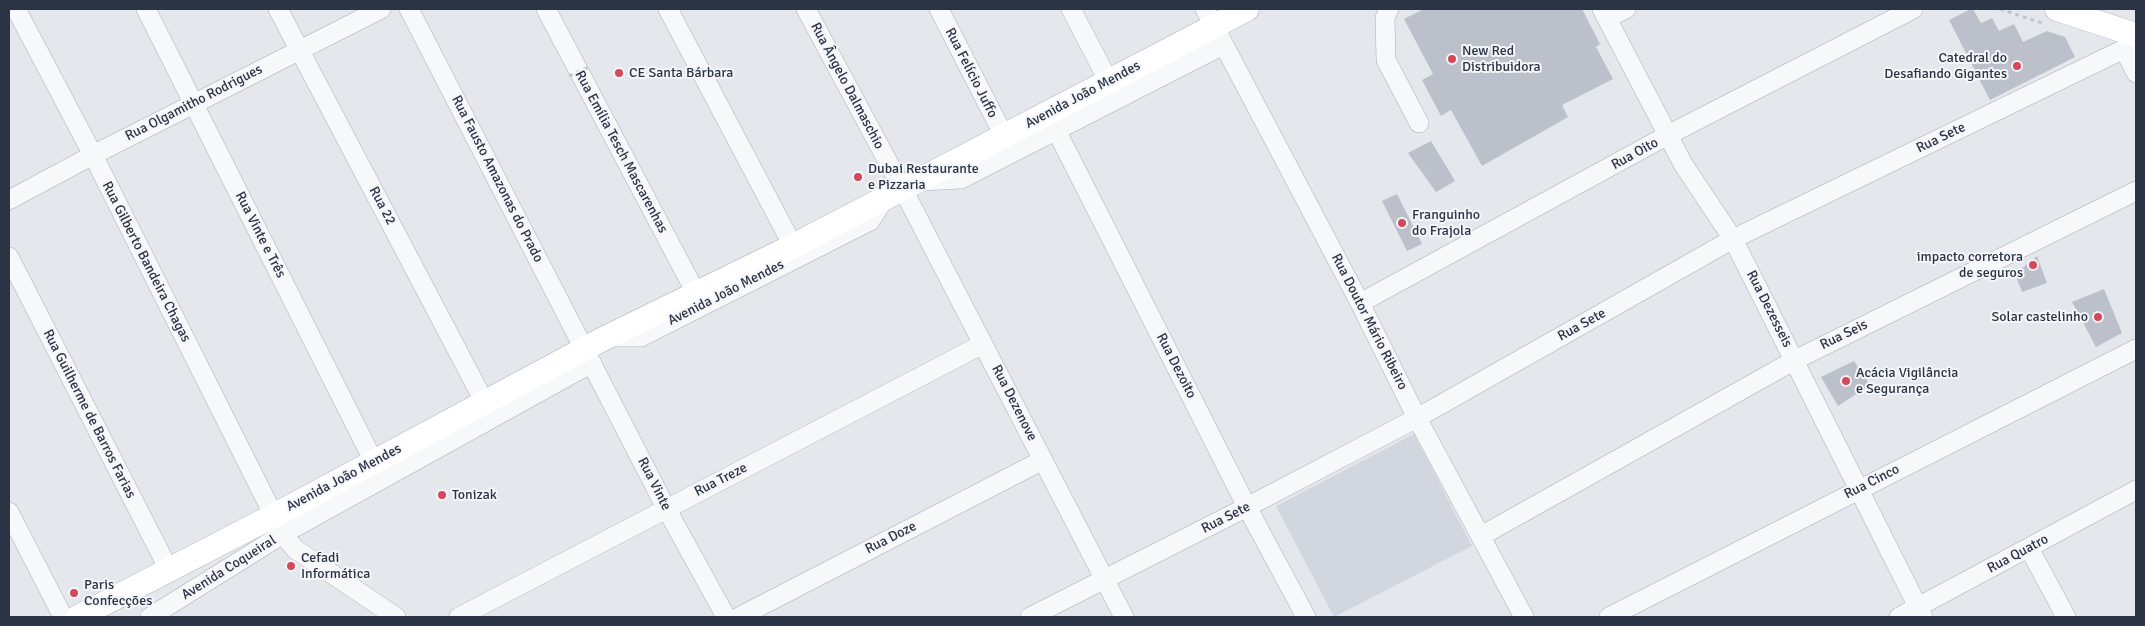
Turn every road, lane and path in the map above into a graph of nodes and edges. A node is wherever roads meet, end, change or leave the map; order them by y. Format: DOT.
graph roads {
  1 [pos="16,9"];
  2 [pos="146,9"];
  3 [pos="278,9"];
  4 [pos="381,9"];
  5 [pos="409,9"];
  6 [pos="546,9"];
  7 [pos="668,9"];
  8 [pos="806,9"];
  9 [pos="939,9"];
  10 [pos="1071,9"];
  11 [pos="1247,9"];
  12 [pos="1388,9"];
  13 [pos="1626,9"];
  14 [pos="1913,9"];
  15 [pos="2057,9"];
  16 [pos="1604,13"];
  17 [pos="1214,27"];
  18 [pos="2132,41"];
  19 [pos="299,49"];
  20 [pos="589,66"];
  21 [pos="2136,73"];
  22 [pos="569,76"];
  23 [pos="1108,82"];
  24 [pos="195,104"];
  25 [pos="1052,122"];
  26 [pos="1419,123"];
  27 [pos="1668,135"];
  28 [pos="1004,136"];
  29 [pos="93,155"];
  30 [pos="902,190"];
  31 [pos="2136,191"];
  32 [pos="9,200"];
  33 [pos="1733,239"];
  34 [pos="793,246"];
  35 [pos="9,257"];
  36 [pos="697,295"];
  37 [pos="1360,303"];
  38 [pos="608,337"];
  39 [pos="983,344"];
  40 [pos="2136,349"];
  41 [pos="588,356"];
  42 [pos="1795,360"];
  43 [pos="485,403"];
  44 [pos="1418,418"];
  45 [pos="1043,460"];
  46 [pos="374,462"];
  47 [pos="1857,489"];
  48 [pos="2136,490"];
  49 [pos="1247,507"];
  50 [pos="666,508"];
  51 [pos="9,512"];
  52 [pos="278,525"];
  53 [pos="1481,536"];
  54 [pos="2030,548"];
  55 [pos="169,570"];
  56 [pos="1104,580"];
  57 [pos="1920,612"];
  58 [pos="63,617"];
  59 [pos="78,617"];
  60 [pos="150,617"];
  61 [pos="396,617"];
  62 [pos="459,617"];
  63 [pos="726,617"];
  64 [pos="739,617"];
  65 [pos="1030,617"];
  66 [pos="1124,617"];
  67 [pos="1306,617"];
  68 [pos="1524,617"];
  69 [pos="1608,617"];
  70 [pos="1899,617"];
  71 [pos="2066,617"];
  1 -- 29 [label="street, Rua Gilberto Bandeira Chagas"];
  2 -- 24 [label="street, Rua Vinte e Três"];
  3 -- 19 [label="street, Rua 22"];
  4 -- 19 [label="street, Rua Olgamitho Rodrigues"];
  5 -- 41 [label="street, Rua Fausto Amazonas do Prado"];
  6 -- 36 [label="street, Rua Emília Tesch Mascarenhas"];
  7 -- 34 [label="street"];
  8 -- 30 [label="street, Rua Ângelo Dalmaschio"];
  9 -- 28 [label="street, Rua Felício Juffo"];
  10 -- 23 [label="street"];
  11 -- 17 [label="main road, Avenida João Mendes"];
  12 -- 26 [label="street"];
  13 -- 16 [label="street"];
  14 -- 27 [label="street, Rua Oito"];
  15 -- 18 [label="main road"];
  16 -- 27 [label="street, Rua Dezesseis"];
  17 -- 23 [label="main road, Avenida João Mendes"];
  17 -- 25 [label="street, Avenida João Mendes"];
  17 -- 37 [label="street, Rua Doutor Mário Ribeiro"];
  18 -- 21 [label="street"];
  18 -- 33 [label="street, Rua Sete"];
  19 -- 24 [label="street, Rua Olgamitho Rodrigues"];
  19 -- 43 [label="street, Rua 22"];
  20 -- 22 [label="path, bridge"];
  23 -- 25 [label="main road, Avenida João Mendes"];
  24 -- 29 [label="street, Rua Olgamitho Rodrigues"];
  24 -- 46 [label="street, Rua Vinte e Três"];
  25 -- 28 [label="main road, Avenida João Mendes"];
  25 -- 30 [label="street, Avenida João Mendes"];
  25 -- 49 [label="street, Rua Dezoito"];
  27 -- 33 [label="street, Rua Dezesseis"];
  27 -- 37 [label="street, Rua Oito"];
  28 -- 30 [label="main road, Avenida João Mendes"];
  29 -- 32 [label="street, Rua Olgamitho Rodrigues"];
  29 -- 52 [label="street, Rua Gilberto Bandeira Chagas"];
  30 -- 34 [label="main road, Avenida João Mendes"];
  30 -- 38 [label="street, Avenida João Mendes"];
  30 -- 39 [label="street, Rua Dezenove"];
  31 -- 42 [label="street, Rua Seis"];
  33 -- 42 [label="street, Rua Dezesseis"];
  33 -- 44 [label="street, Rua Sete"];
  34 -- 36 [label="main road, Avenida João Mendes"];
  35 -- 55 [label="street, Rua Guilherme de Barros Farias"];
  36 -- 38 [label="main road, Avenida João Mendes"];
  37 -- 44 [label="street, Rua Doutor Mário Ribeiro"];
  38 -- 41 [label="main road, Avenida João Mendes"];
  39 -- 45 [label="street, Rua Dezenove"];
  39 -- 50 [label="street, Rua Treze"];
  40 -- 47 [label="street, Rua Cinco"];
  41 -- 43 [label="main road, Avenida João Mendes"];
  41 -- 50 [label="street, Rua Vinte"];
  41 -- 52 [label="street, Avenida João Mendes"];
  42 -- 47 [label="street, Rua Dezesseis"];
  42 -- 53 [label="street, Rua Seis"];
  43 -- 46 [label="main road, Avenida João Mendes"];
  44 -- 49 [label="street, Rua Sete"];
  44 -- 53 [label="street, Rua Doutor Mário Ribeiro"];
  45 -- 56 [label="street, Rua Dezenove"];
  45 -- 64 [label="street, Rua Doze"];
  46 -- 52 [label="main road, Avenida João Mendes"];
  47 -- 57 [label="street, Rua Dezesseis"];
  47 -- 69 [label="street, Rua Cinco"];
  48 -- 54 [label="street, Rua Quatro"];
  49 -- 56 [label="street, Rua Sete"];
  49 -- 67 [label="street, Rua Dezoito"];
  50 -- 62 [label="street, Rua Treze"];
  50 -- 63 [label="street, Rua Vinte"];
  51 -- 58 [label="street"];
  52 -- 55 [label="main road, Avenida João Mendes"];
  52 -- 60 [label="street, Avenida Coqueiral"];
  52 -- 61 [label="street, Rua Gilberto Bandeira Chagas"];
  53 -- 68 [label="street, Rua Doutor Mário Ribeiro"];
  54 -- 57 [label="street, Rua Quatro"];
  54 -- 71 [label="street"];
  55 -- 59 [label="main road, Avenida João Mendes"];
  56 -- 65 [label="street, Rua Sete"];
  56 -- 66 [label="street, Rua Dezenove"];
  57 -- 70 [label="street, Rua Quatro"];
}
